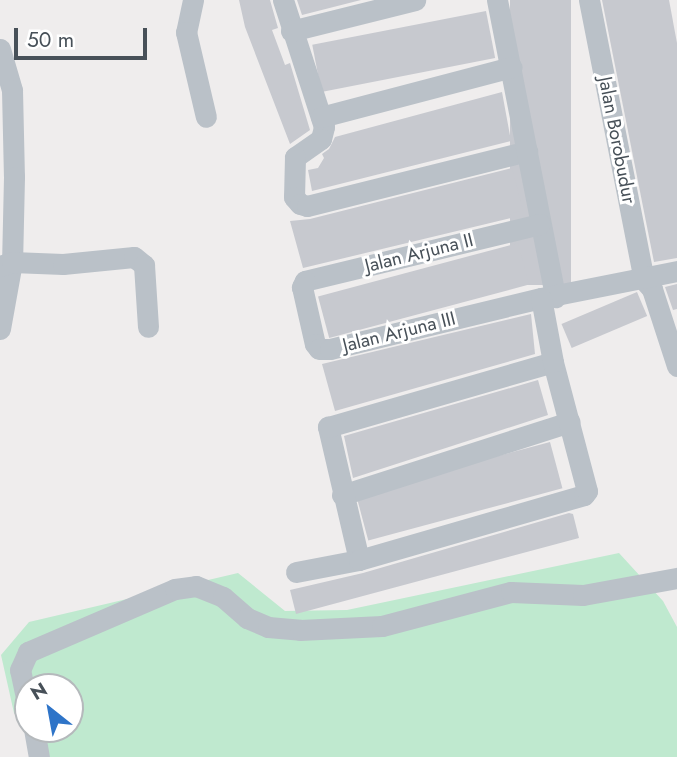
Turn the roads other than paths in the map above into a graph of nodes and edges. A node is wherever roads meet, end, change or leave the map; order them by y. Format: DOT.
graph roads {
  1 [pos="193,0"];
  2 [pos="283,0"];
  3 [pos="415,0"];
  4 [pos="497,0"];
  5 [pos="589,0"];
  6 [pos="291,31"];
  7 [pos="0,50"];
  8 [pos="512,66"];
  9 [pos="6,92"];
  10 [pos="206,117"];
  11 [pos="321,117"];
  12 [pos="527,151"];
  13 [pos="7,179"];
  14 [pos="540,224"];
  15 [pos="6,264"];
  16 [pos="677,271"];
  17 [pos="644,280"];
  18 [pos="302,287"];
  19 [pos="548,297"];
  20 [pos="148,327"];
  21 [pos="0,328"];
  22 [pos="676,359"];
  23 [pos="553,362"];
  24 [pos="570,422"];
  25 [pos="342,495"];
  26 [pos="359,560"];
  27 [pos="296,572"];
  28 [pos="677,578"];
  29 [pos="21,673"];
  1 -- 10 [label="street"];
  2 -- 6 [label="street"];
  3 -- 6 [label="street"];
  4 -- 8 [label="street"];
  5 -- 17 [label="street, Jalan Borobudur"];
  6 -- 11 [label="street"];
  7 -- 9 [label="street"];
  8 -- 11 [label="street"];
  8 -- 12 [label="street"];
  9 -- 13 [label="street"];
  11 -- 12 [label="street"];
  12 -- 14 [label="street"];
  13 -- 15 [label="street"];
  14 -- 18 [label="street, Jalan Arjuna II"];
  14 -- 19 [label="street"];
  15 -- 20 [label="street"];
  15 -- 21 [label="street"];
  16 -- 17 [label="street"];
  17 -- 19 [label="street"];
  17 -- 22 [label="street, Jalan Borobudur"];
  18 -- 19 [label="street, Jalan Arjuna III"];
  19 -- 23 [label="street"];
  23 -- 24 [label="street"];
  23 -- 25 [label="street"];
  24 -- 25 [label="street"];
  24 -- 26 [label="street"];
  25 -- 26 [label="street"];
  26 -- 27 [label="street"];
  28 -- 29 [label="street"];
}
